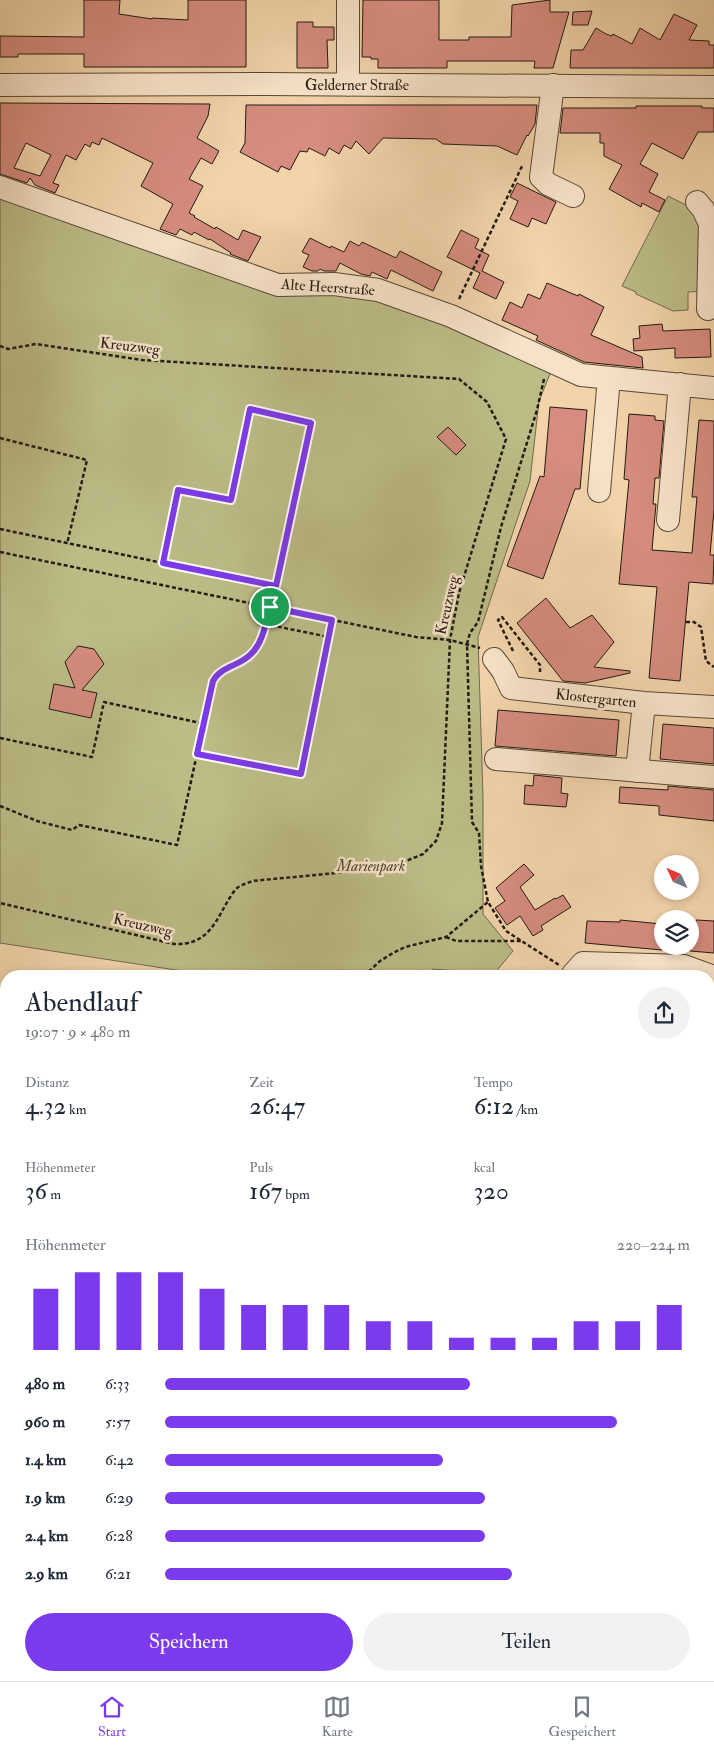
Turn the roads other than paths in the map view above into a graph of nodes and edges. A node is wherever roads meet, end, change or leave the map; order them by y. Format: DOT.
graph roads {
  1 [pos="348,0"];
  2 [pos="0,85"];
  3 [pos="348,85"];
  4 [pos="553,85"];
  5 [pos="714,87"];
  6 [pos="0,187"];
  7 [pos="573,196"];
  8 [pos="697,202"];
  9 [pos="706,309"];
  10 [pos="609,378"];
  11 [pos="680,384"];
  12 [pos="714,388"];
  13 [pos="600,491"];
  14 [pos="668,520"];
  15 [pos="504,657"];
  16 [pos="644,703"];
  17 [pos="714,707"];
  18 [pos="496,759"];
  19 [pos="637,771"];
  20 [pos="714,777"];
  21 [pos="600,970"];
  22 [pos="695,970"];
  1 -- 3 [label="street"];
  2 -- 3 [label="street, Gelderner Straße"];
  3 -- 4 [label="street, Gelderner Straße"];
  4 -- 5 [label="street, Gelderner Straße"];
  4 -- 7 [label="street"];
  6 -- 10 [label="street, Alte Heerstraße"];
  8 -- 9 [label="street"];
  10 -- 11 [label="street, Alte Heerstraße"];
  10 -- 13 [label="street"];
  11 -- 12 [label="street, Alte Heerstraße"];
  11 -- 14 [label="street"];
  15 -- 16 [label="street, Klostergarten"];
  16 -- 17 [label="street, Klostergarten"];
  16 -- 19 [label="street"];
  18 -- 19 [label="street"];
  19 -- 20 [label="street"];
  21 -- 22 [label="street"];
}
